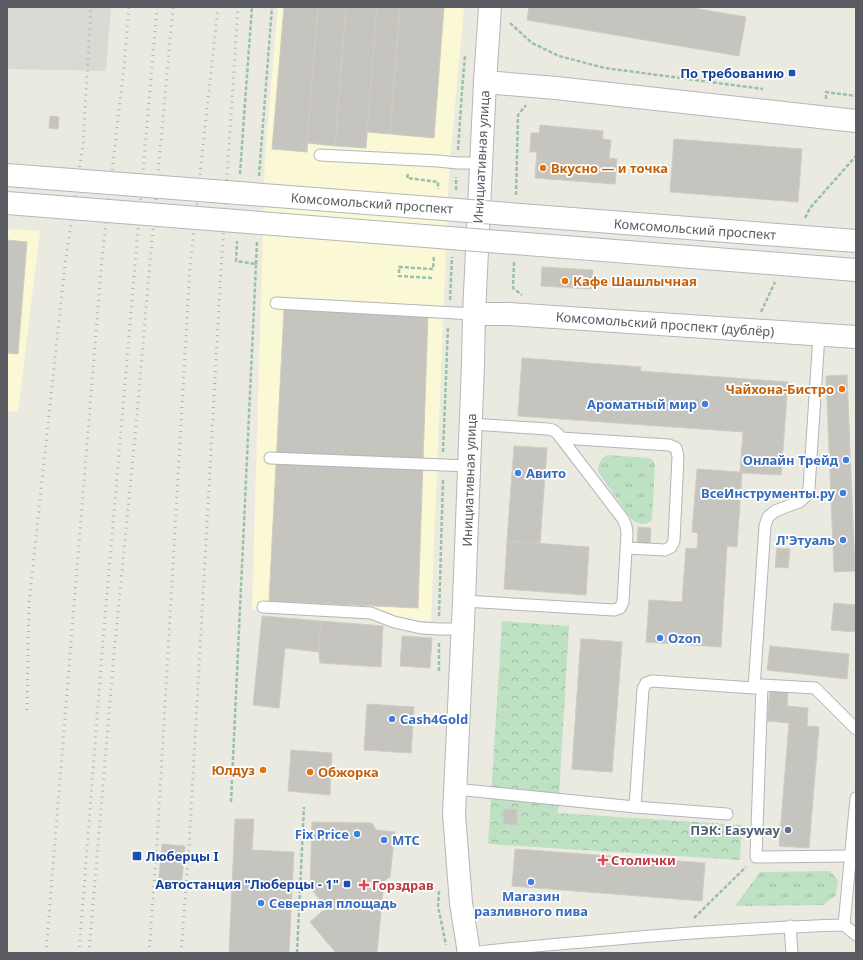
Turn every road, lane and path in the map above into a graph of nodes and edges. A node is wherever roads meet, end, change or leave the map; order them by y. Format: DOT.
graph roads {
  1 [pos="252,7"];
  2 [pos="272,7"];
  3 [pos="490,7"];
  4 [pos="510,24"];
  5 [pos="485,82"];
  6 [pos="763,89"];
  7 [pos="826,98"];
  8 [pos="831,98"];
  9 [pos="856,121"];
  10 [pos="320,155"];
  11 [pos="481,163"];
  12 [pos="7,175"];
  13 [pos="240,176"];
  14 [pos="259,180"];
  15 [pos="7,203"];
  16 [pos="237,238"];
  17 [pos="256,241"];
  18 [pos="856,242"];
  19 [pos="434,251"];
  20 [pos="256,264"];
  21 [pos="856,270"];
  22 [pos="432,278"];
  23 [pos="276,303"];
  24 [pos="474,314"];
  25 [pos="819,335"];
  26 [pos="856,337"];
  27 [pos="471,424"];
  28 [pos="561,438"];
  29 [pos="270,458"];
  30 [pos="469,466"];
  31 [pos="627,548"];
  32 [pos="464,601"];
  33 [pos="263,607"];
  34 [pos="463,629"];
  35 [pos="856,728"];
  36 [pos="455,789"];
  37 [pos="856,798"];
  38 [pos="231,802"];
  39 [pos="304,807"];
  40 [pos="635,808"];
  41 [pos="728,814"];
  42 [pos="851,856"];
  43 [pos="756,857"];
  44 [pos="844,925"];
  45 [pos="790,926"];
  46 [pos="678,934"];
  47 [pos="856,935"];
  48 [pos="515,950"];
  49 [pos="297,953"];
  50 [pos="470,953"];
  51 [pos="473,953"];
  52 [pos="792,953"];
  1 -- 13 [label="path"];
  2 -- 14 [label="path"];
  3 -- 5 [label="main road, Инициативная улица"];
  4 -- 6 [label="path"];
  5 -- 9 [label="main road"];
  5 -- 11 [label="main road, Инициативная улица"];
  7 -- 8 [label="path"];
  10 -- 11 [label="lane"];
  11 -- 24 [label="main road, Инициативная улица"];
  12 -- 18 [label="main road, Комсомольский проспект, bridge"];
  15 -- 21 [label="main road, Комсомольский проспект, bridge"];
  16 -- 20 [label="path"];
  17 -- 20 [label="path"];
  19 -- 22 [label="path"];
  20 -- 38 [label="path"];
  23 -- 24 [label="lane"];
  24 -- 25 [label="main road, Комсомольский проспект (дублёр)"];
  24 -- 27 [label="main road, Инициативная улица"];
  25 -- 26 [label="main road, Комсомольский проспект (дублёр)"];
  25 -- 40 [label="lane"];
  27 -- 28 [label="lane"];
  27 -- 30 [label="main road, Инициативная улица"];
  28 -- 31 [label="lane"];
  28 -- 31 [label="lane"];
  29 -- 30 [label="lane"];
  30 -- 32 [label="main road, Инициативная улица"];
  31 -- 32 [label="lane"];
  32 -- 34 [label="main road, Инициативная улица"];
  33 -- 34 [label="lane"];
  34 -- 36 [label="main road, Инициативная улица"];
  35 -- 43 [label="lane"];
  36 -- 40 [label="lane"];
  36 -- 50 [label="main road, Инициативная улица"];
  37 -- 42 [label="lane"];
  39 -- 49 [label="path"];
  40 -- 41 [label="lane"];
  42 -- 43 [label="lane"];
  42 -- 44 [label="lane"];
  43 -- 46 [label="path"];
  44 -- 45 [label="lane"];
  44 -- 47 [label="lane"];
  45 -- 46 [label="lane"];
  45 -- 52 [label="lane"];
  46 -- 48 [label="lane"];
  48 -- 51 [label="lane"];
}
